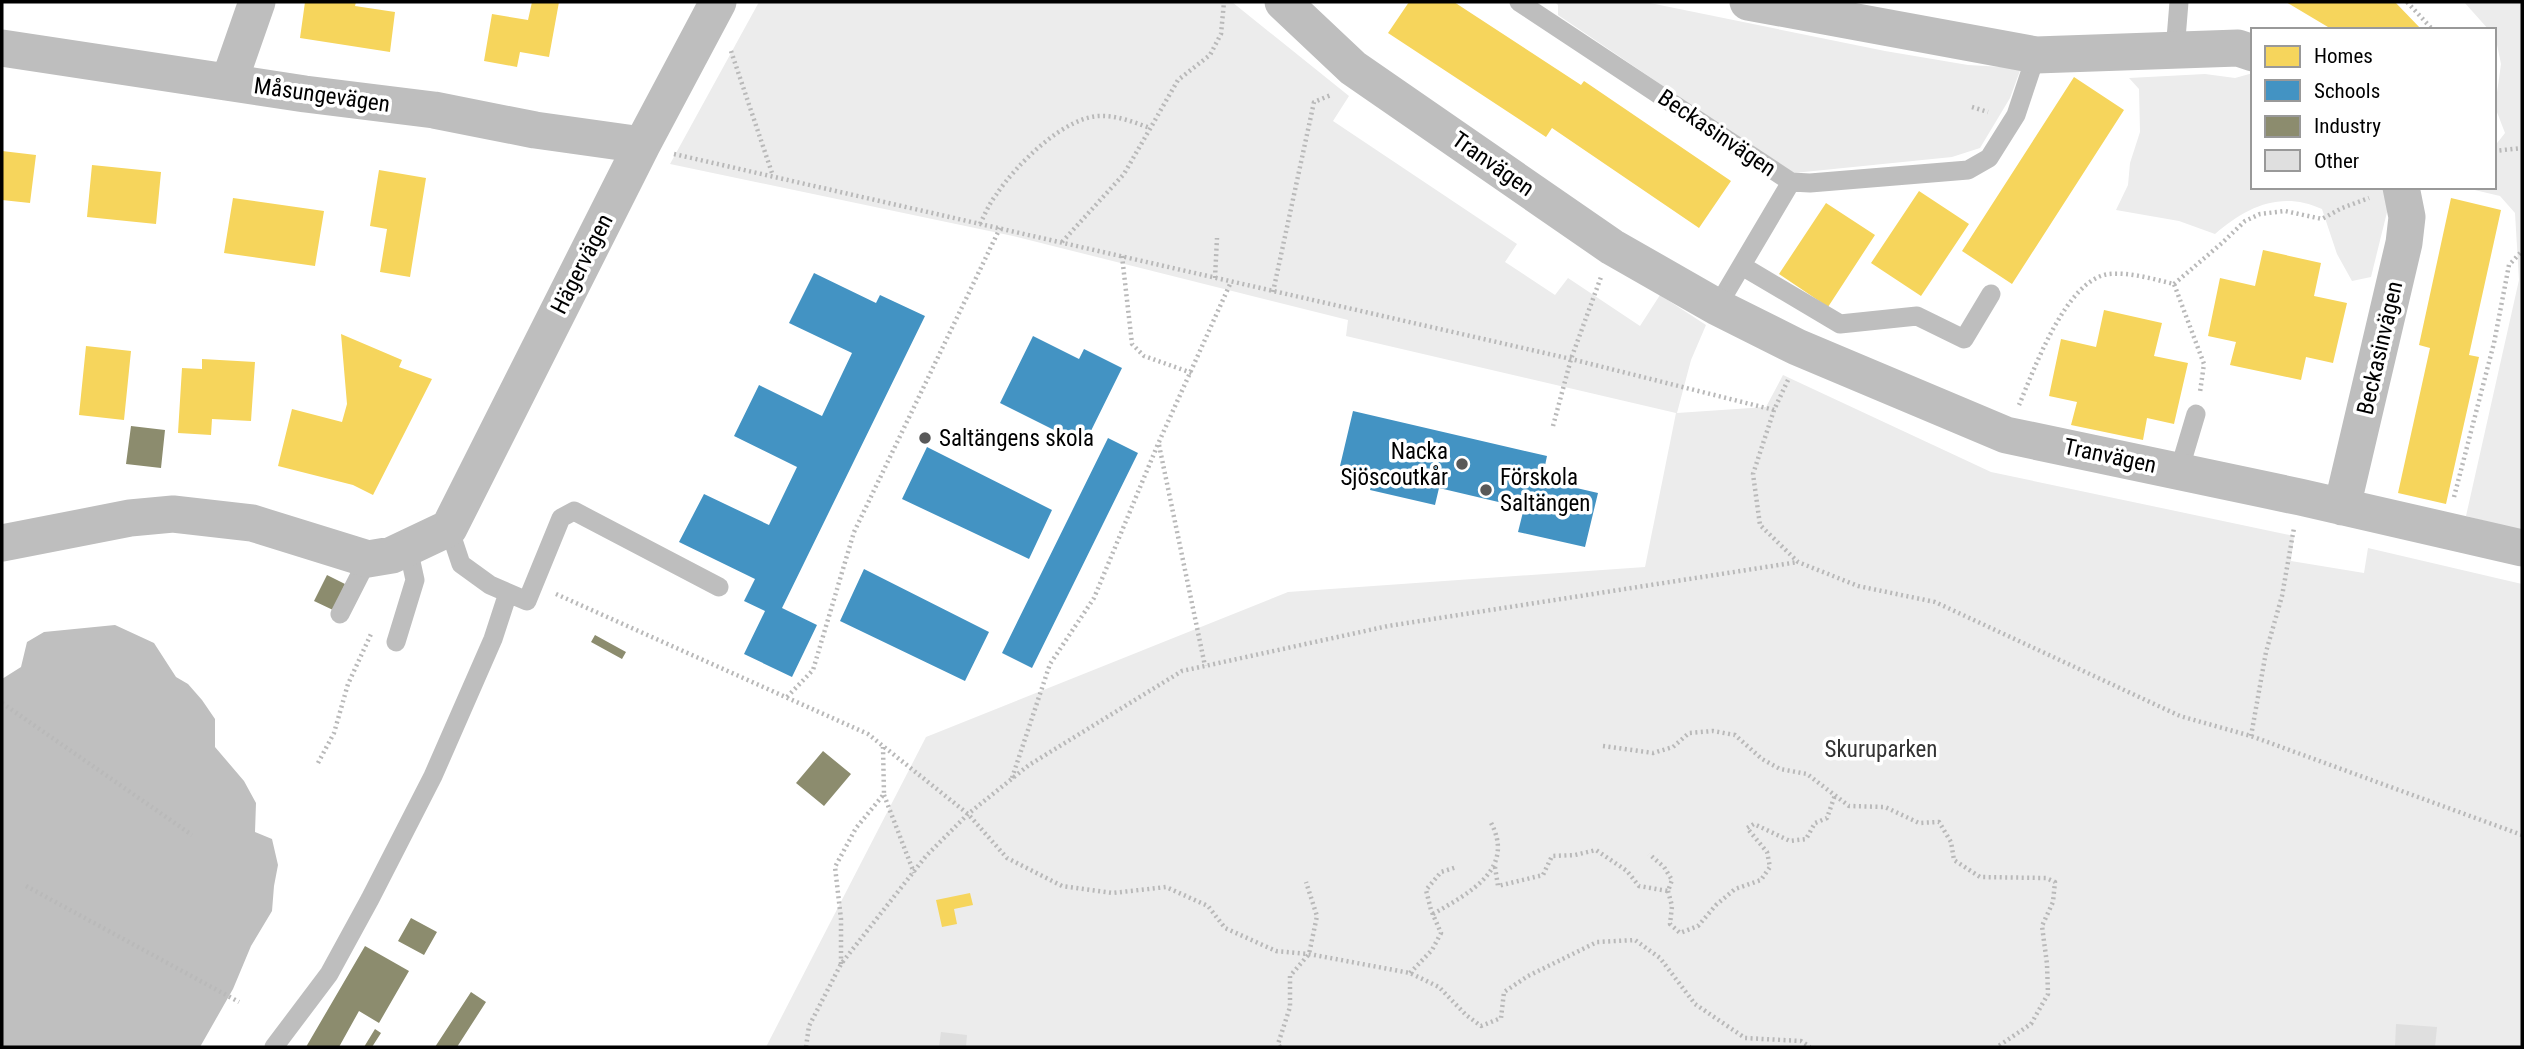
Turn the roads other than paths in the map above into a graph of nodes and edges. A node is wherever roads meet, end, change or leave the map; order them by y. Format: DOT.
graph roads {
  1 [pos="257,2"];
  2 [pos="718,2"];
  3 [pos="1519,2"];
  4 [pos="1748,2"];
  5 [pos="2179,2"];
  6 [pos="1293,5"];
  7 [pos="2,48"];
  8 [pos="2175,51"];
  9 [pos="2251,52"];
  10 [pos="2036,55"];
  11 [pos="229,82"];
  12 [pos="654,148"];
  13 [pos="1791,182"];
  14 [pos="2388,191"];
  15 [pos="1742,266"];
  16 [pos="1992,294"];
  17 [pos="1717,307"];
  18 [pos="2196,414"];
  19 [pos="2179,471"];
  20 [pos="2342,507"];
  21 [pos="449,528"];
  22 [pos="2,543"];
  23 [pos="408,548"];
  24 [pos="2522,548"];
  25 [pos="368,559"];
  26 [pos="719,587"];
  27 [pos="508,593"];
  28 [pos="340,614"];
  29 [pos="396,642"];
  30 [pos="274,1047"];
  1 -- 11 [label="street"];
  2 -- 12 [label="street, Hägervägen"];
  3 -- 13 [label="lane, Beckasinvägen"];
  4 -- 10 [label="street"];
  5 -- 8 [label="lane"];
  6 -- 17 [label="street, Tranvägen"];
  7 -- 11 [label="street, Måsungevägen"];
  8 -- 9 [label="street"];
  8 -- 10 [label="street"];
  10 -- 13 [label="lane, Beckasinvägen"];
  11 -- 12 [label="street, Måsungevägen"];
  12 -- 21 [label="street, Hägervägen"];
  13 -- 15 [label="lane"];
  14 -- 20 [label="street, Beckasinvägen"];
  15 -- 16 [label="lane"];
  15 -- 17 [label="lane"];
  17 -- 19 [label="street, Tranvägen"];
  18 -- 19 [label="lane"];
  19 -- 20 [label="street, Tranvägen"];
  20 -- 24 [label="street, Tranvägen"];
  21 -- 23 [label="street"];
  21 -- 27 [label="lane"];
  22 -- 25 [label="street"];
  23 -- 25 [label="street"];
  23 -- 29 [label="lane"];
  25 -- 28 [label="lane"];
  26 -- 27 [label="lane"];
  27 -- 30 [label="lane"];
}
